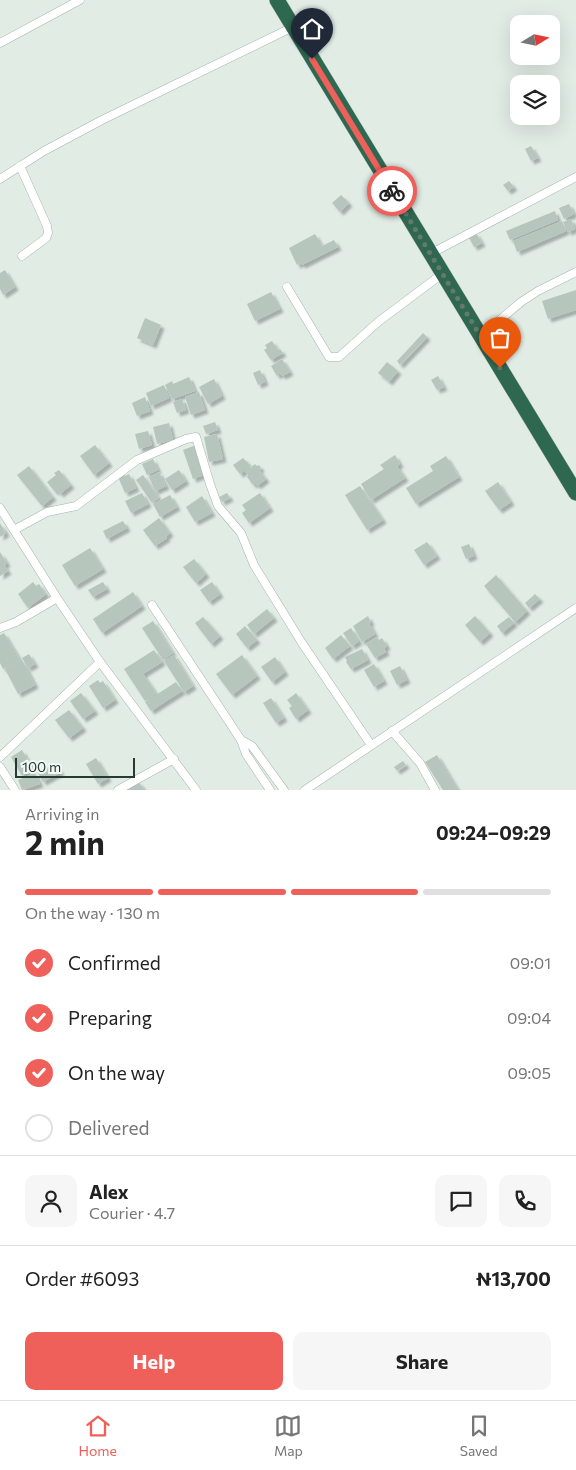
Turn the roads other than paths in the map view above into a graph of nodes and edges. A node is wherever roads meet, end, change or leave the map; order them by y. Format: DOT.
graph roads {
  1 [pos="80,0"];
  2 [pos="277,0"];
  3 [pos="293,27"];
  4 [pos="0,43"];
  5 [pos="20,166"];
  6 [pos="576,177"];
  7 [pos="0,179"];
  8 [pos="430,254"];
  9 [pos="22,256"];
  10 [pos="576,272"];
  11 [pos="442,274"];
  12 [pos="287,287"];
  13 [pos="481,336"];
  14 [pos="576,493"];
  15 [pos="0,508"];
  16 [pos="14,530"];
  17 [pos="57,598"];
  18 [pos="152,605"];
  19 [pos="576,608"];
  20 [pos="0,628"];
  21 [pos="100,662"];
  22 [pos="392,731"];
  23 [pos="241,740"];
  24 [pos="371,746"];
  25 [pos="0,757"];
  26 [pos="174,759"];
  27 [pos="0,767"];
  28 [pos="15,790"];
  29 [pos="118,790"];
  30 [pos="196,790"];
  31 [pos="270,790"];
  32 [pos="284,790"];
  33 [pos="305,790"];
  34 [pos="435,790"];
  1 -- 4 [label="street"];
  2 -- 3 [label="highway"];
  3 -- 5 [label="street"];
  3 -- 8 [label="highway"];
  5 -- 7 [label="street"];
  5 -- 9 [label="street"];
  6 -- 8 [label="street"];
  8 -- 11 [label="highway"];
  10 -- 13 [label="street"];
  11 -- 12 [label="street"];
  11 -- 13 [label="highway"];
  13 -- 14 [label="highway"];
  15 -- 16 [label="street"];
  16 -- 17 [label="street"];
  16 -- 24 [label="street"];
  17 -- 20 [label="street"];
  17 -- 21 [label="street"];
  18 -- 23 [label="street"];
  19 -- 22 [label="street"];
  21 -- 25 [label="street"];
  21 -- 26 [label="street"];
  22 -- 24 [label="street"];
  22 -- 34 [label="street"];
  23 -- 31 [label="street"];
  23 -- 32 [label="street"];
  24 -- 33 [label="street"];
  26 -- 29 [label="street"];
  26 -- 30 [label="street"];
  27 -- 28 [label="street"];
}
